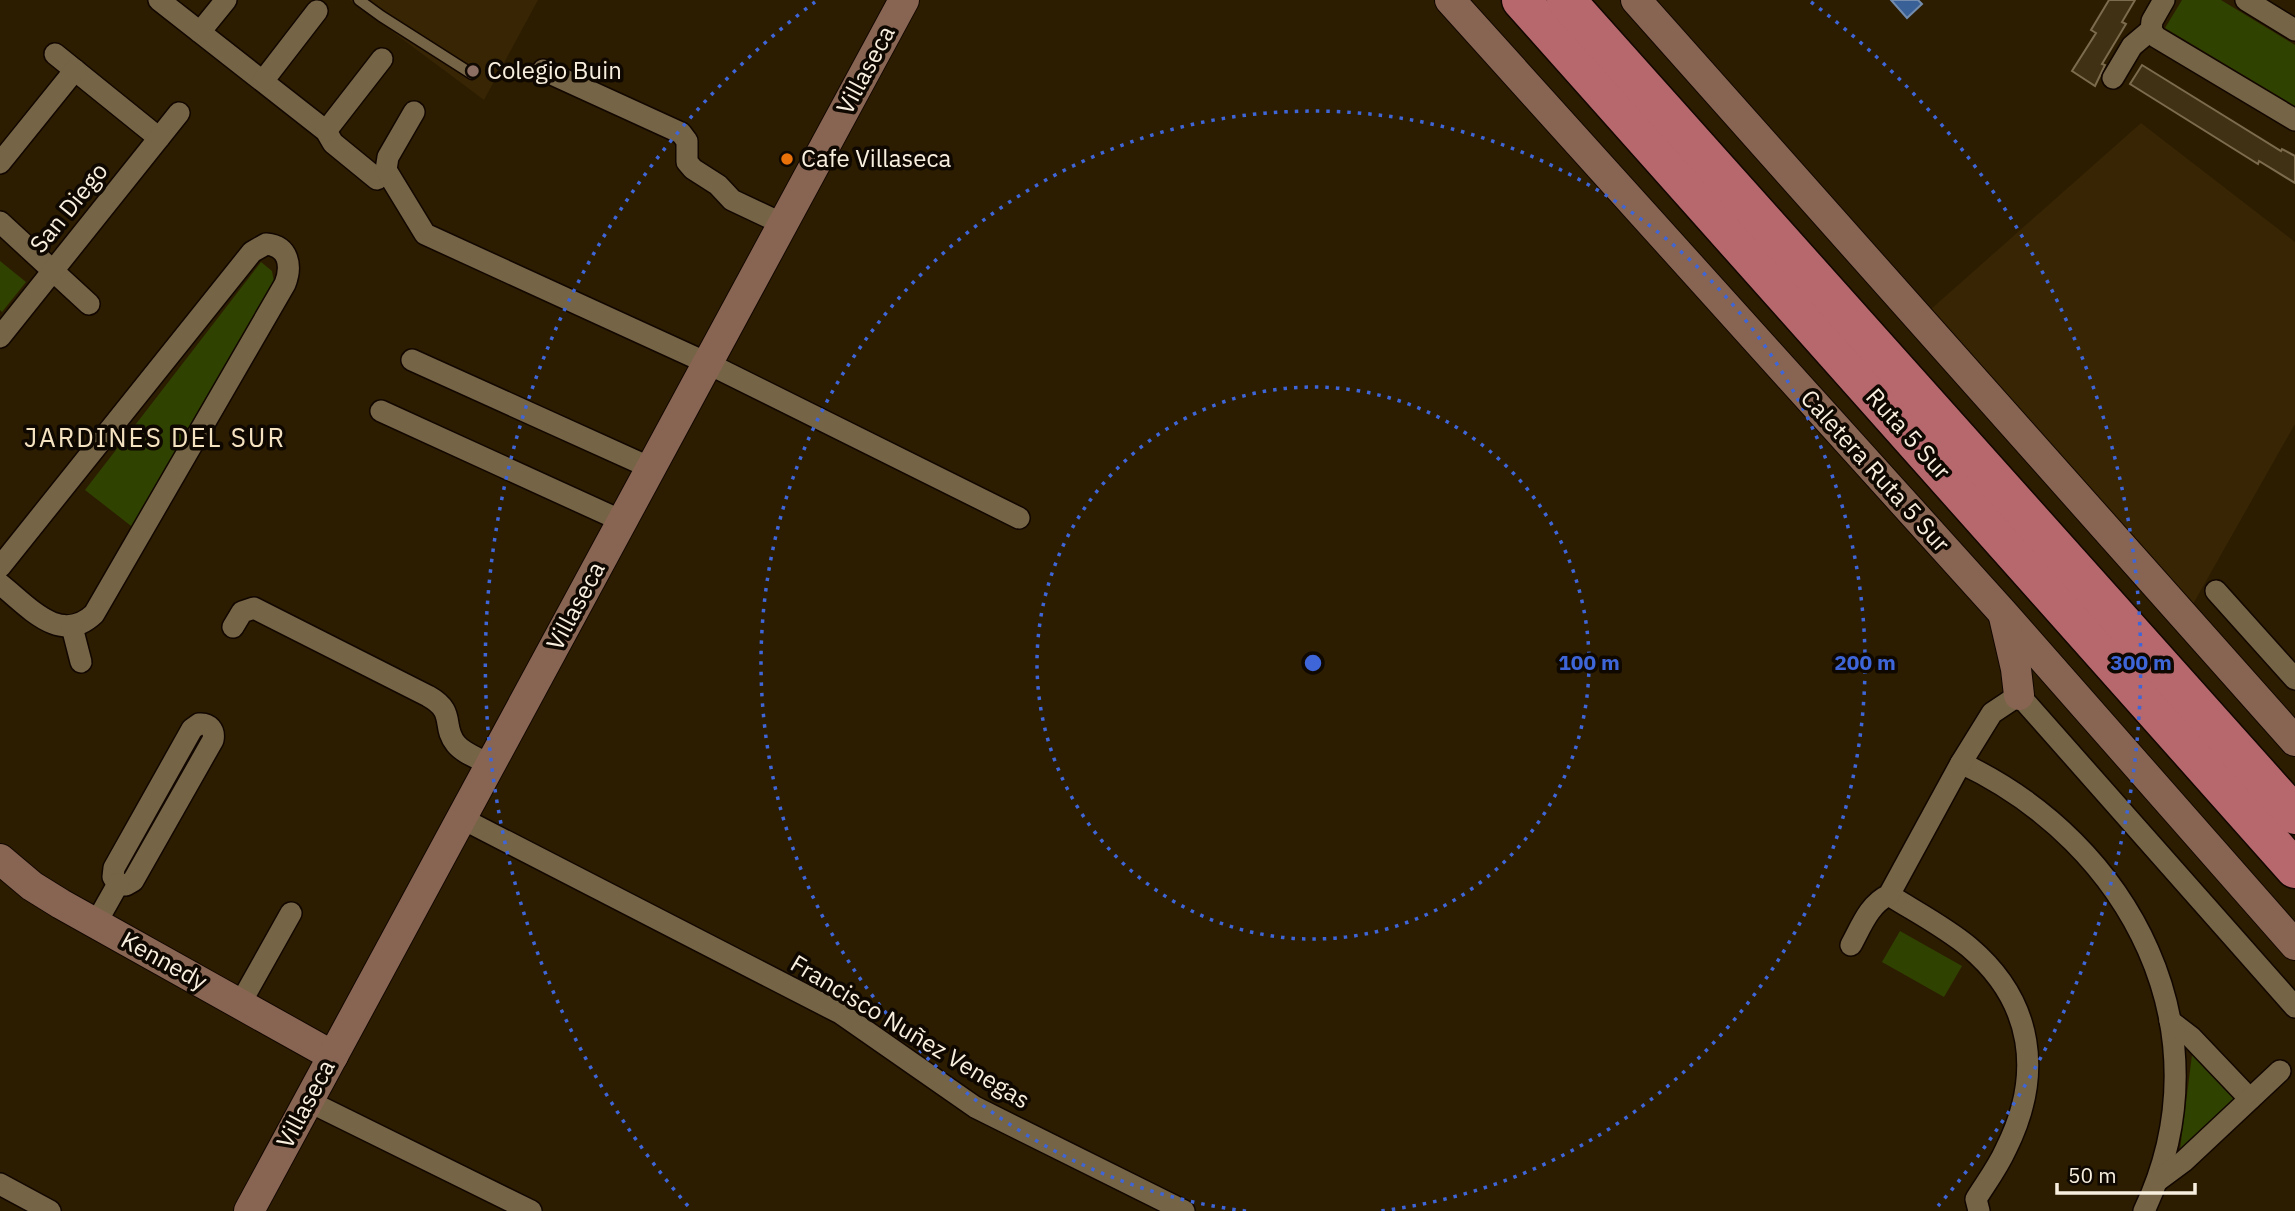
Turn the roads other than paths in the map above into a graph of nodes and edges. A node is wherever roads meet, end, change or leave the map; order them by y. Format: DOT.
graph roads {
  1 [pos="159,0"];
  2 [pos="226,0"];
  3 [pos="359,0"];
  4 [pos="904,0"];
  5 [pos="1450,0"];
  6 [pos="1521,0"];
  7 [pos="1566,0"];
  8 [pos="1636,0"];
  9 [pos="2164,0"];
  10 [pos="2246,0"];
  11 [pos="317,11"];
  12 [pos="2151,30"];
  13 [pos="2295,30"];
  14 [pos="200,32"];
  15 [pos="55,54"];
  16 [pos="382,59"];
  17 [pos="75,70"];
  18 [pos="542,70"];
  19 [pos="472,74"];
  20 [pos="2113,78"];
  21 [pos="263,81"];
  22 [pos="415,112"];
  23 [pos="179,113"];
  24 [pos="2295,120"];
  25 [pos="326,131"];
  26 [pos="159,138"];
  27 [pos="0,163"];
  28 [pos="377,179"];
  29 [pos="0,222"];
  30 [pos="783,224"];
  31 [pos="52,271"];
  32 [pos="89,304"];
  33 [pos="0,337"];
  34 [pos="412,360"];
  35 [pos="707,363"];
  36 [pos="381,411"];
  37 [pos="651,468"];
  38 [pos="1019,518"];
  39 [pos="622,521"];
  40 [pos="0,567"];
  41 [pos="0,584"];
  42 [pos="2216,591"];
  43 [pos="2003,613"];
  44 [pos="72,627"];
  45 [pos="233,627"];
  46 [pos="81,662"];
  47 [pos="2295,679"];
  48 [pos="2019,695"];
  49 [pos="2295,741"];
  50 [pos="1961,763"];
  51 [pos="490,765"];
  52 [pos="156,793"];
  53 [pos="176,805"];
  54 [pos="2295,815"];
  55 [pos="461,818"];
  56 [pos="0,860"];
  57 [pos="2295,869"];
  58 [pos="118,884"];
  59 [pos="1889,895"];
  60 [pos="291,913"];
  61 [pos="96,923"];
  62 [pos="1851,945"];
  63 [pos="2295,945"];
  64 [pos="240,1004"];
  65 [pos="2295,1007"];
  66 [pos="2170,1021"];
  67 [pos="333,1056"];
  68 [pos="2280,1071"];
  69 [pos="2250,1099"];
  70 [pos="308,1101"];
  71 [pos="2157,1181"];
  72 [pos="0,1184"];
  73 [pos="251,1210"];
  74 [pos="50,1211"];
  75 [pos="531,1211"];
  76 [pos="1184,1211"];
  77 [pos="1979,1211"];
  78 [pos="2144,1211"];
  1 -- 14 [label="street"];
  2 -- 14 [label="street"];
  3 -- 19 [label="lane"];
  4 -- 30 [label="main road, Villaseca"];
  5 -- 43 [label="main road, Caletera Ruta 5 Sur"];
  6 -- 57 [label="highway, Ruta 5 Sur"];
  7 -- 54 [label="highway, Ruta 5 Sur"];
  8 -- 49 [label="main road"];
  9 -- 12 [label="street"];
  10 -- 13 [label="street"];
  11 -- 21 [label="street"];
  12 -- 20 [label="street"];
  12 -- 24 [label="street"];
  14 -- 21 [label="street"];
  15 -- 17 [label="street"];
  16 -- 25 [label="street"];
  17 -- 26 [label="street"];
  17 -- 27 [label="street"];
  18 -- 30 [label="street"];
  21 -- 25 [label="street"];
  22 -- 35 [label="street"];
  23 -- 26 [label="street, San Diego"];
  25 -- 28 [label="street"];
  26 -- 31 [label="street, San Diego"];
  29 -- 31 [label="street"];
  30 -- 35 [label="main road, Villaseca"];
  31 -- 32 [label="street"];
  31 -- 33 [label="street, San Diego"];
  34 -- 37 [label="street"];
  35 -- 37 [label="main road, Villaseca"];
  35 -- 38 [label="street"];
  36 -- 39 [label="street"];
  37 -- 39 [label="main road, Villaseca"];
  39 -- 51 [label="main road, Villaseca"];
  40 -- 44 [label="street"];
  41 -- 44 [label="street"];
  42 -- 47 [label="street"];
  43 -- 48 [label="main road"];
  43 -- 63 [label="main road, Caletera Ruta 5 Sur"];
  44 -- 46 [label="street"];
  45 -- 51 [label="street"];
  48 -- 50 [label="street"];
  48 -- 65 [label="street"];
  50 -- 59 [label="street"];
  50 -- 66 [label="street"];
  51 -- 55 [label="main road, Villaseca"];
  52 -- 53 [label="street"];
  52 -- 53 [label="street"];
  52 -- 58 [label="street"];
  53 -- 58 [label="street"];
  55 -- 67 [label="main road, Villaseca"];
  55 -- 76 [label="street, Francisco Nuñez Venegas"];
  56 -- 61 [label="main road, Kennedy"];
  58 -- 61 [label="street"];
  59 -- 62 [label="street"];
  59 -- 77 [label="street"];
  60 -- 64 [label="street"];
  61 -- 64 [label="main road, Kennedy"];
  64 -- 67 [label="main road, Kennedy"];
  66 -- 69 [label="street"];
  66 -- 71 [label="street"];
  67 -- 70 [label="main road, Villaseca"];
  68 -- 69 [label="street"];
  69 -- 71 [label="street"];
  70 -- 73 [label="main road, Villaseca"];
  70 -- 75 [label="street"];
  71 -- 78 [label="street"];
  72 -- 74 [label="street"];
}
